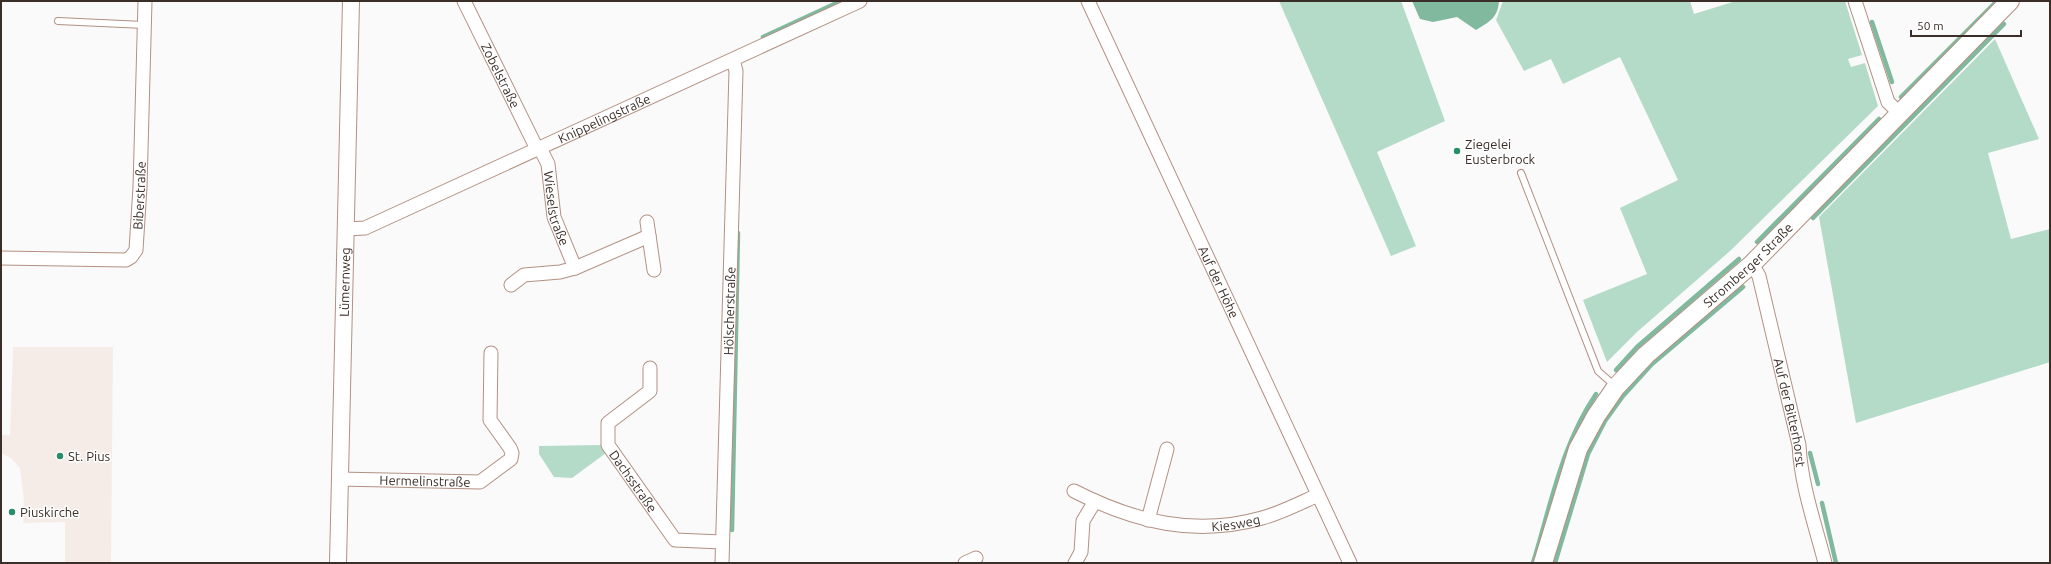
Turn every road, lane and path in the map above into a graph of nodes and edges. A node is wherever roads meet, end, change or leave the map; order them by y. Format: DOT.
graph roads {
  1 [pos="145,1"];
  2 [pos="351,1"];
  3 [pos="464,1"];
  4 [pos="860,1"];
  5 [pos="1088,1"];
  6 [pos="1855,1"];
  7 [pos="2010,1"];
  8 [pos="58,21"];
  9 [pos="144,25"];
  10 [pos="733,60"];
  11 [pos="1900,114"];
  12 [pos="539,149"];
  13 [pos="1521,173"];
  14 [pos="647,222"];
  15 [pos="346,229"];
  16 [pos="649,236"];
  17 [pos="1,258"];
  18 [pos="1752,264"];
  19 [pos="575,268"];
  20 [pos="654,270"];
  21 [pos="511,284"];
  22 [pos="492,353"];
  23 [pos="650,368"];
  24 [pos="1616,387"];
  25 [pos="1167,449"];
  26 [pos="339,479"];
  27 [pos="1074,491"];
  28 [pos="1318,495"];
  29 [pos="1095,502"];
  30 [pos="1148,520"];
  31 [pos="722,542"];
  32 [pos="338,563"];
  33 [pos="722,563"];
  34 [pos="1076,563"];
  35 [pos="1350,563"];
  36 [pos="1543,563"];
  37 [pos="1825,563"];
  1 -- 9 [label="street, Biberstraße"];
  2 -- 15 [label="street, Lümernweg"];
  3 -- 12 [label="street, Zobelstraße"];
  4 -- 10 [label="street, Knippelingstraße"];
  5 -- 28 [label="street, Auf der Höhe"];
  6 -- 11 [label="street"];
  7 -- 11 [label="main road, Stromberger Straße"];
  8 -- 9 [label="lane"];
  9 -- 17 [label="street, Biberstraße"];
  10 -- 12 [label="street, Knippelingstraße"];
  10 -- 31 [label="street, Hölscherstraße"];
  11 -- 18 [label="main road, Stromberger Straße"];
  12 -- 15 [label="street, Knippelingstraße"];
  12 -- 19 [label="street, Wieselstraße"];
  13 -- 24 [label="lane"];
  14 -- 16 [label="street"];
  15 -- 26 [label="street, Lümernweg"];
  16 -- 19 [label="street"];
  16 -- 20 [label="street"];
  18 -- 24 [label="main road, Stromberger Straße"];
  18 -- 37 [label="street, Auf der Bitterhorst"];
  19 -- 21 [label="street"];
  22 -- 26 [label="street, Hermelinstraße"];
  23 -- 31 [label="street, Dachsstraße"];
  24 -- 36 [label="main road, Stromberger Straße"];
  25 -- 30 [label="street"];
  26 -- 32 [label="street, Lümernweg"];
  27 -- 29 [label="street, Kiesweg"];
  28 -- 30 [label="street, Kiesweg"];
  28 -- 35 [label="street, Auf der Höhe"];
  29 -- 30 [label="street, Kiesweg"];
  29 -- 34 [label="street"];
  31 -- 33 [label="street, Hölscherstraße"];
}
